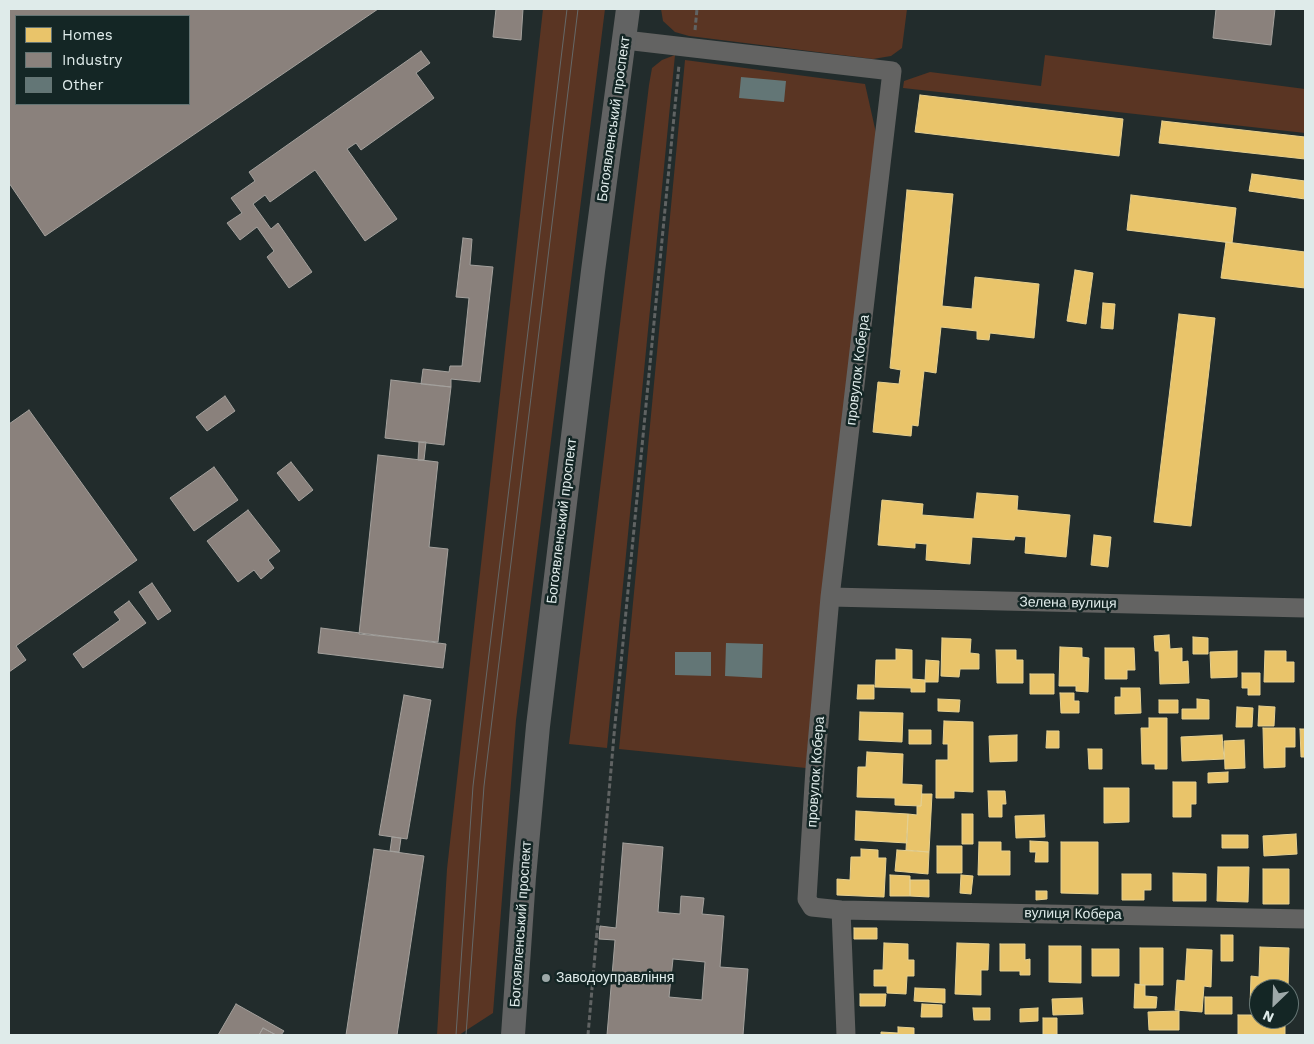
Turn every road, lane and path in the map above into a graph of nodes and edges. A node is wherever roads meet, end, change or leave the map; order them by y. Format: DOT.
graph roads {
  1 [pos="628,9"];
  2 [pos="625,40"];
  3 [pos="680,56"];
  4 [pos="830,597"];
  5 [pos="1305,608"];
  6 [pos="842,910"];
  7 [pos="1305,919"];
  8 [pos="513,1035"];
  9 [pos="588,1035"];
  10 [pos="846,1035"];
  1 -- 2 [label="main road, Богоявленський проспект"];
  2 -- 4 [label="street, провулок Кобера"];
  2 -- 8 [label="main road, Богоявленський проспект"];
  3 -- 9 [label="path"];
  4 -- 5 [label="street, Зелена вулиця"];
  4 -- 6 [label="street, провулок Кобера"];
  6 -- 7 [label="street, вулиця Кобера"];
  6 -- 10 [label="street"];
}
